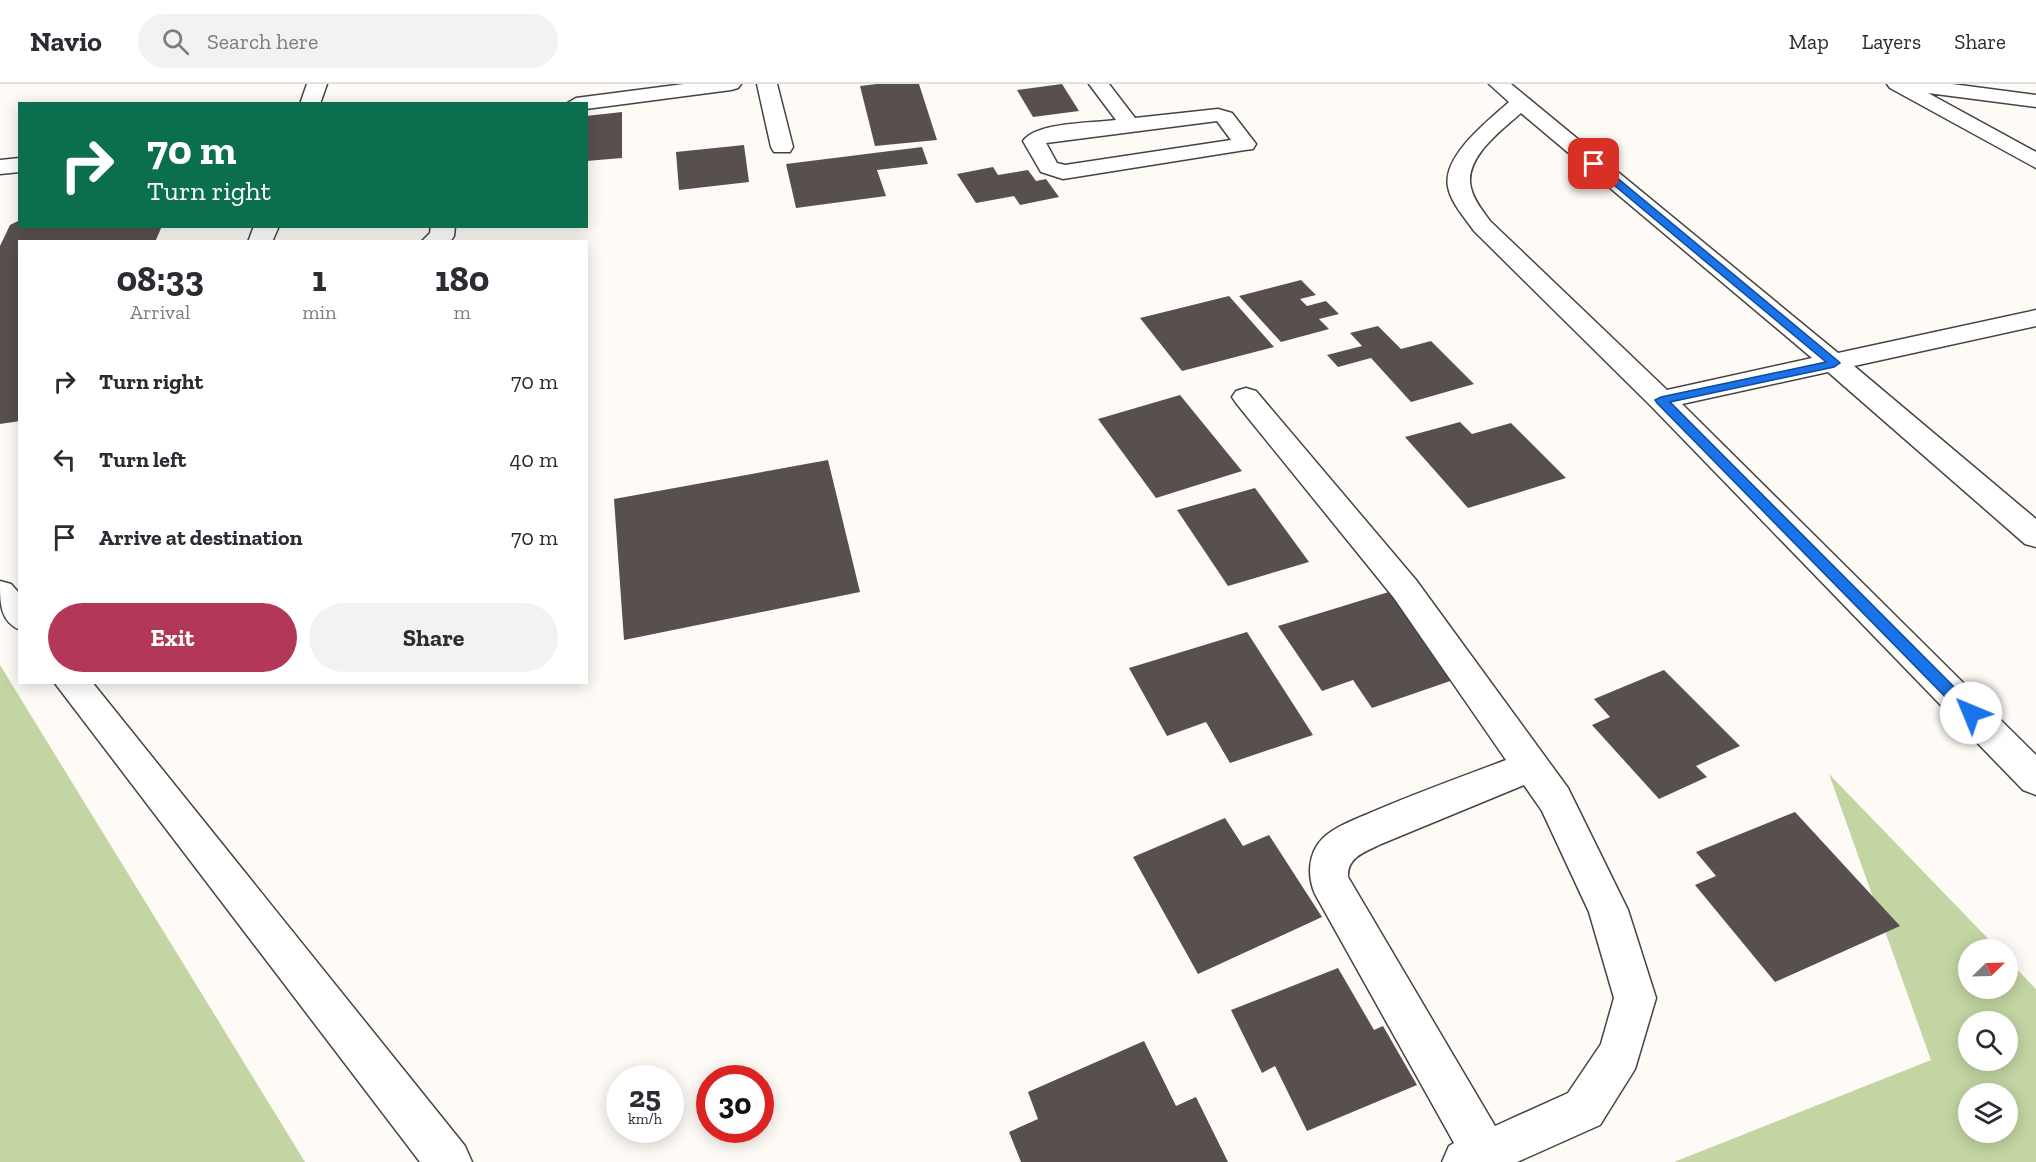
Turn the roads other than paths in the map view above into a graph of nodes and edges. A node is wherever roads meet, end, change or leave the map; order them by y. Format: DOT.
graph roads {
  1 [pos="316,84"];
  2 [pos="731,84"];
  3 [pos="767,84"];
  4 [pos="1099,84"];
  5 [pos="1499,84"];
  6 [pos="1897,84"];
  7 [pos="1909,84"];
  8 [pos="637,90"];
  9 [pos="2036,101"];
  10 [pos="311,102"];
  11 [pos="585,102"];
  12 [pos="1521,102"];
  13 [pos="1129,124"];
  14 [pos="782,147"];
  15 [pos="2036,161"];
  16 [pos="18,165"];
  17 [pos="0,167"];
  18 [pos="443,228"];
  19 [pos="436,240"];
  20 [pos="2036,318"];
  21 [pos="1834,363"];
  22 [pos="1246,397"];
  23 [pos="1661,400"];
  24 [pos="2036,536"];
  25 [pos="0,593"];
  26 [pos="18,615"];
  27 [pos="73,684"];
  28 [pos="1532,766"];
  29 [pos="2036,779"];
  30 [pos="1475,1157"];
  31 [pos="449,1162"];
  1 -- 10 [label="street"];
  2 -- 8 [label="street"];
  3 -- 14 [label="street"];
  4 -- 13 [label="street"];
  5 -- 12 [label="street"];
  6 -- 15 [label="street"];
  7 -- 9 [label="street"];
  8 -- 11 [label="street"];
  12 -- 21 [label="street"];
  12 -- 23 [label="street"];
  13 -- 13 [label="street"];
  16 -- 17 [label="street"];
  18 -- 19 [label="street"];
  20 -- 21 [label="street"];
  21 -- 23 [label="street"];
  21 -- 24 [label="street"];
  22 -- 28 [label="street"];
  23 -- 29 [label="street"];
  25 -- 26 [label="street"];
  27 -- 31 [label="street"];
  28 -- 30 [label="street"];
  28 -- 30 [label="street"];
}
